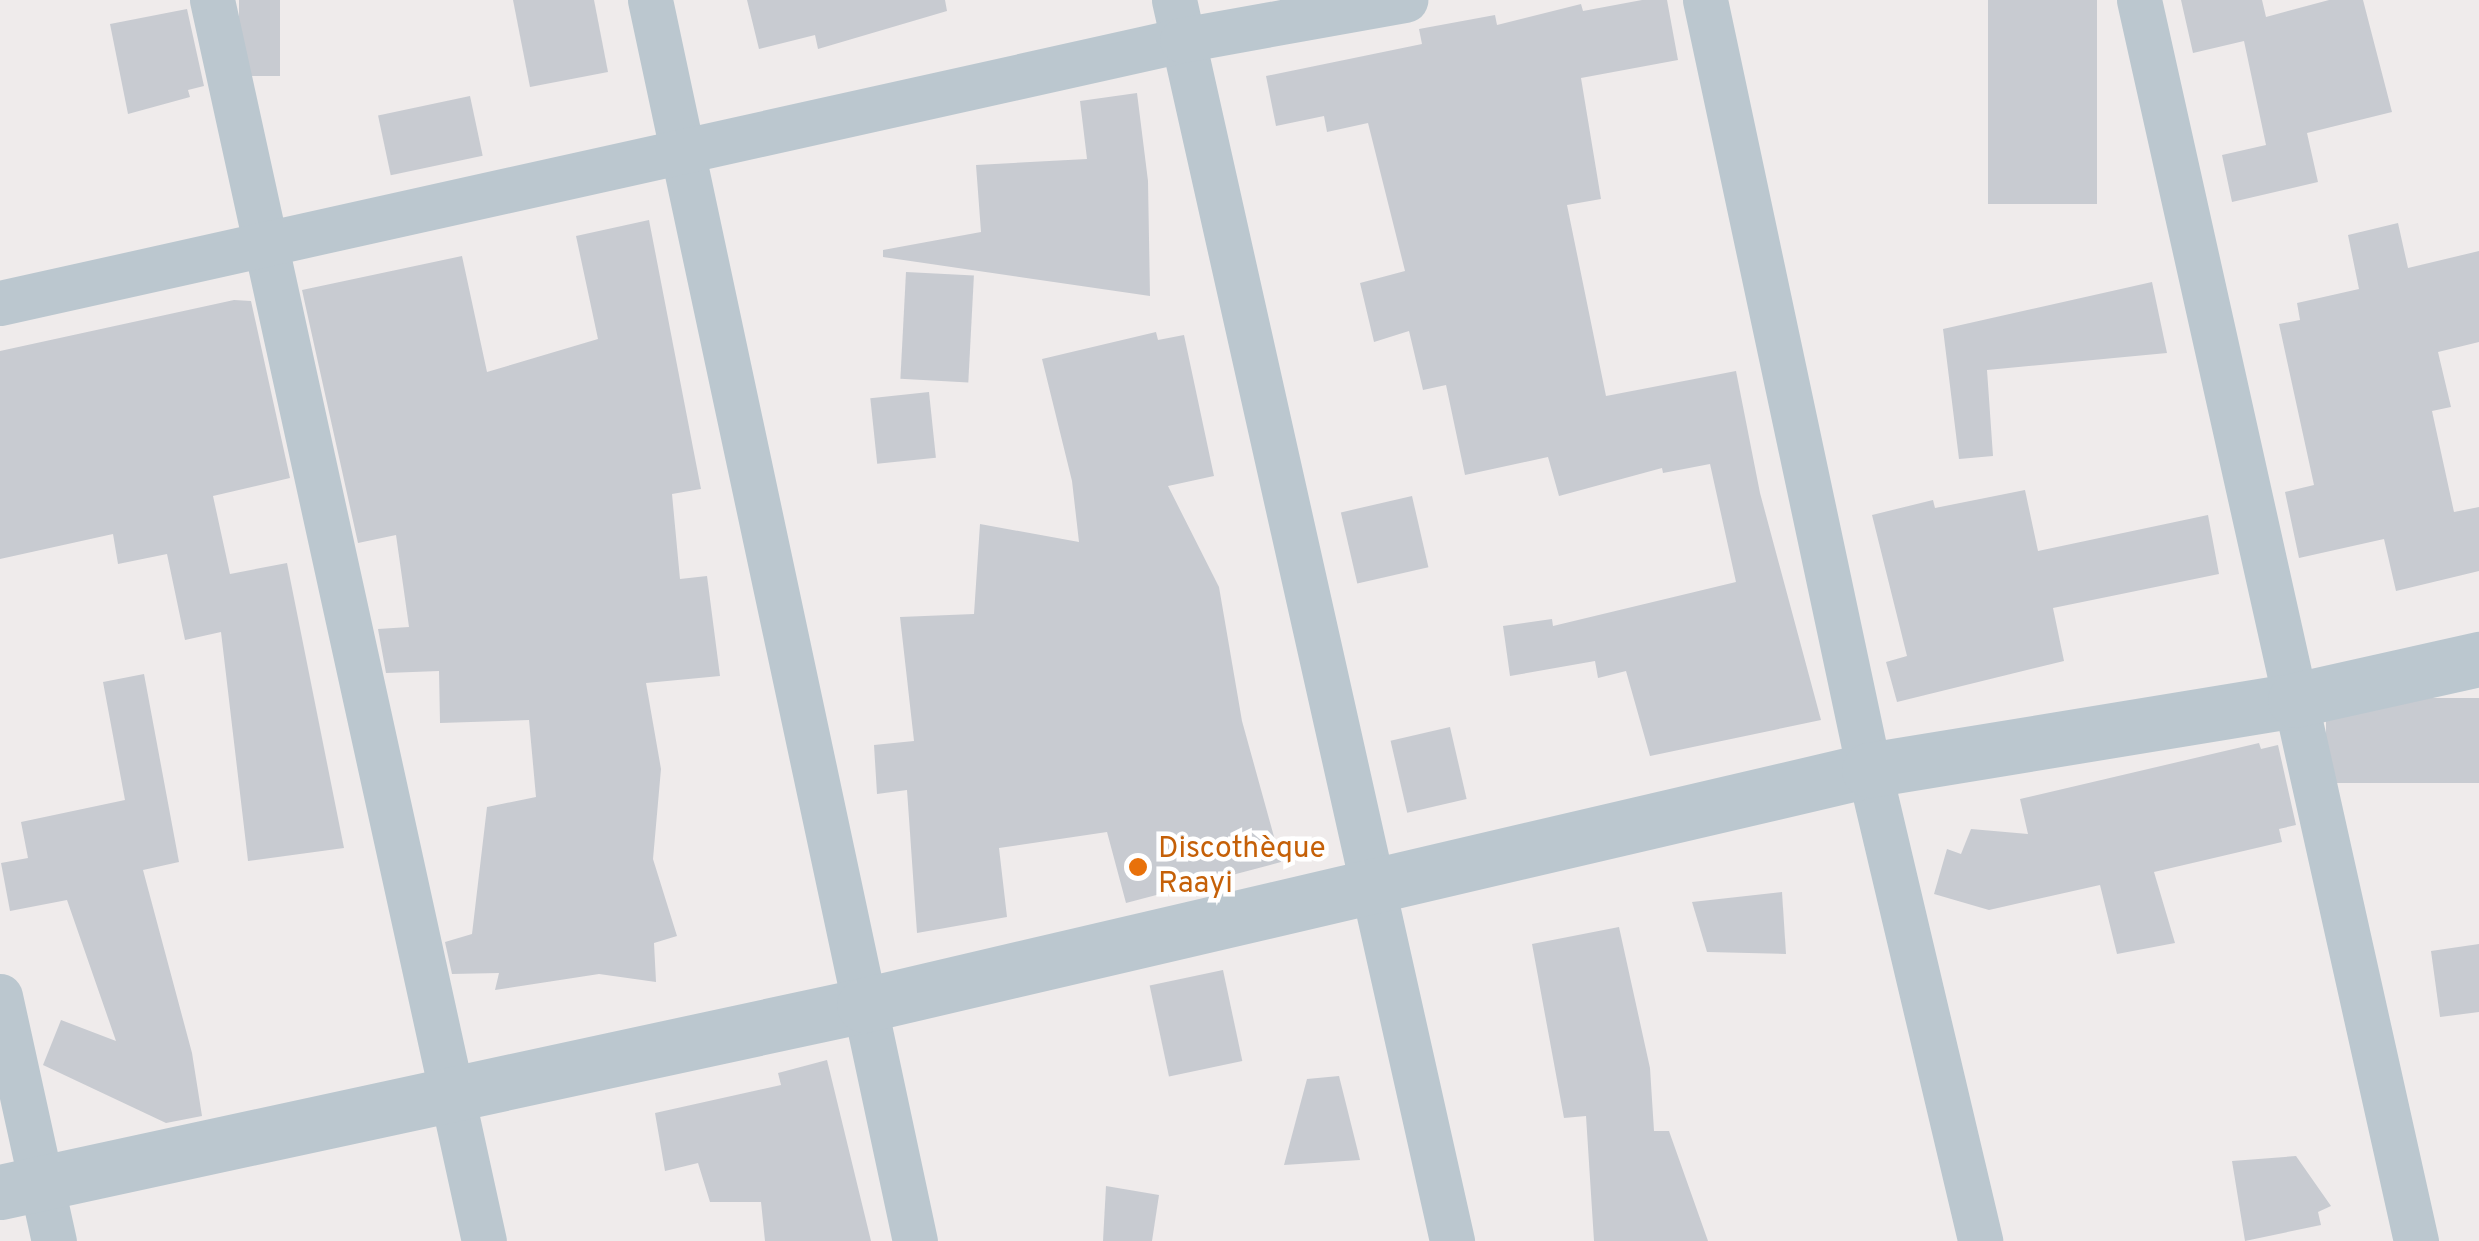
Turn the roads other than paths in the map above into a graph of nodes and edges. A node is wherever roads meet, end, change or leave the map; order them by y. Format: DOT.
graph roads {
  1 [pos="212,0"];
  2 [pos="650,0"];
  3 [pos="1404,0"];
  4 [pos="1705,0"];
  5 [pos="2139,0"];
  6 [pos="1178,20"];
  7 [pos="685,149"];
  8 [pos="270,244"];
  9 [pos="0,304"];
  10 [pos="2479,659"];
  11 [pos="2296,700"];
  12 [pos="1869,770"];
  13 [pos="1374,886"];
  14 [pos="0,996"];
  15 [pos="864,1005"];
  16 [pos="454,1096"];
  17 [pos="21,1187"];
  18 [pos="54,1241"];
  19 [pos="484,1241"];
  20 [pos="915,1241"];
  21 [pos="1452,1241"];
  22 [pos="1980,1241"];
  23 [pos="2416,1241"];
  1 -- 8 [label="street"];
  2 -- 7 [label="street"];
  3 -- 6 [label="street"];
  4 -- 12 [label="street"];
  5 -- 11 [label="street"];
  6 -- 7 [label="street"];
  6 -- 13 [label="street"];
  7 -- 8 [label="street"];
  7 -- 15 [label="street"];
  8 -- 9 [label="street"];
  8 -- 16 [label="street"];
  10 -- 11 [label="street"];
  11 -- 12 [label="street"];
  11 -- 23 [label="street"];
  12 -- 13 [label="street"];
  12 -- 22 [label="street"];
  13 -- 15 [label="street"];
  13 -- 21 [label="street"];
  14 -- 17 [label="street"];
  15 -- 16 [label="street"];
  15 -- 20 [label="street"];
  16 -- 17 [label="street"];
  16 -- 19 [label="street"];
  17 -- 18 [label="street"];
}
